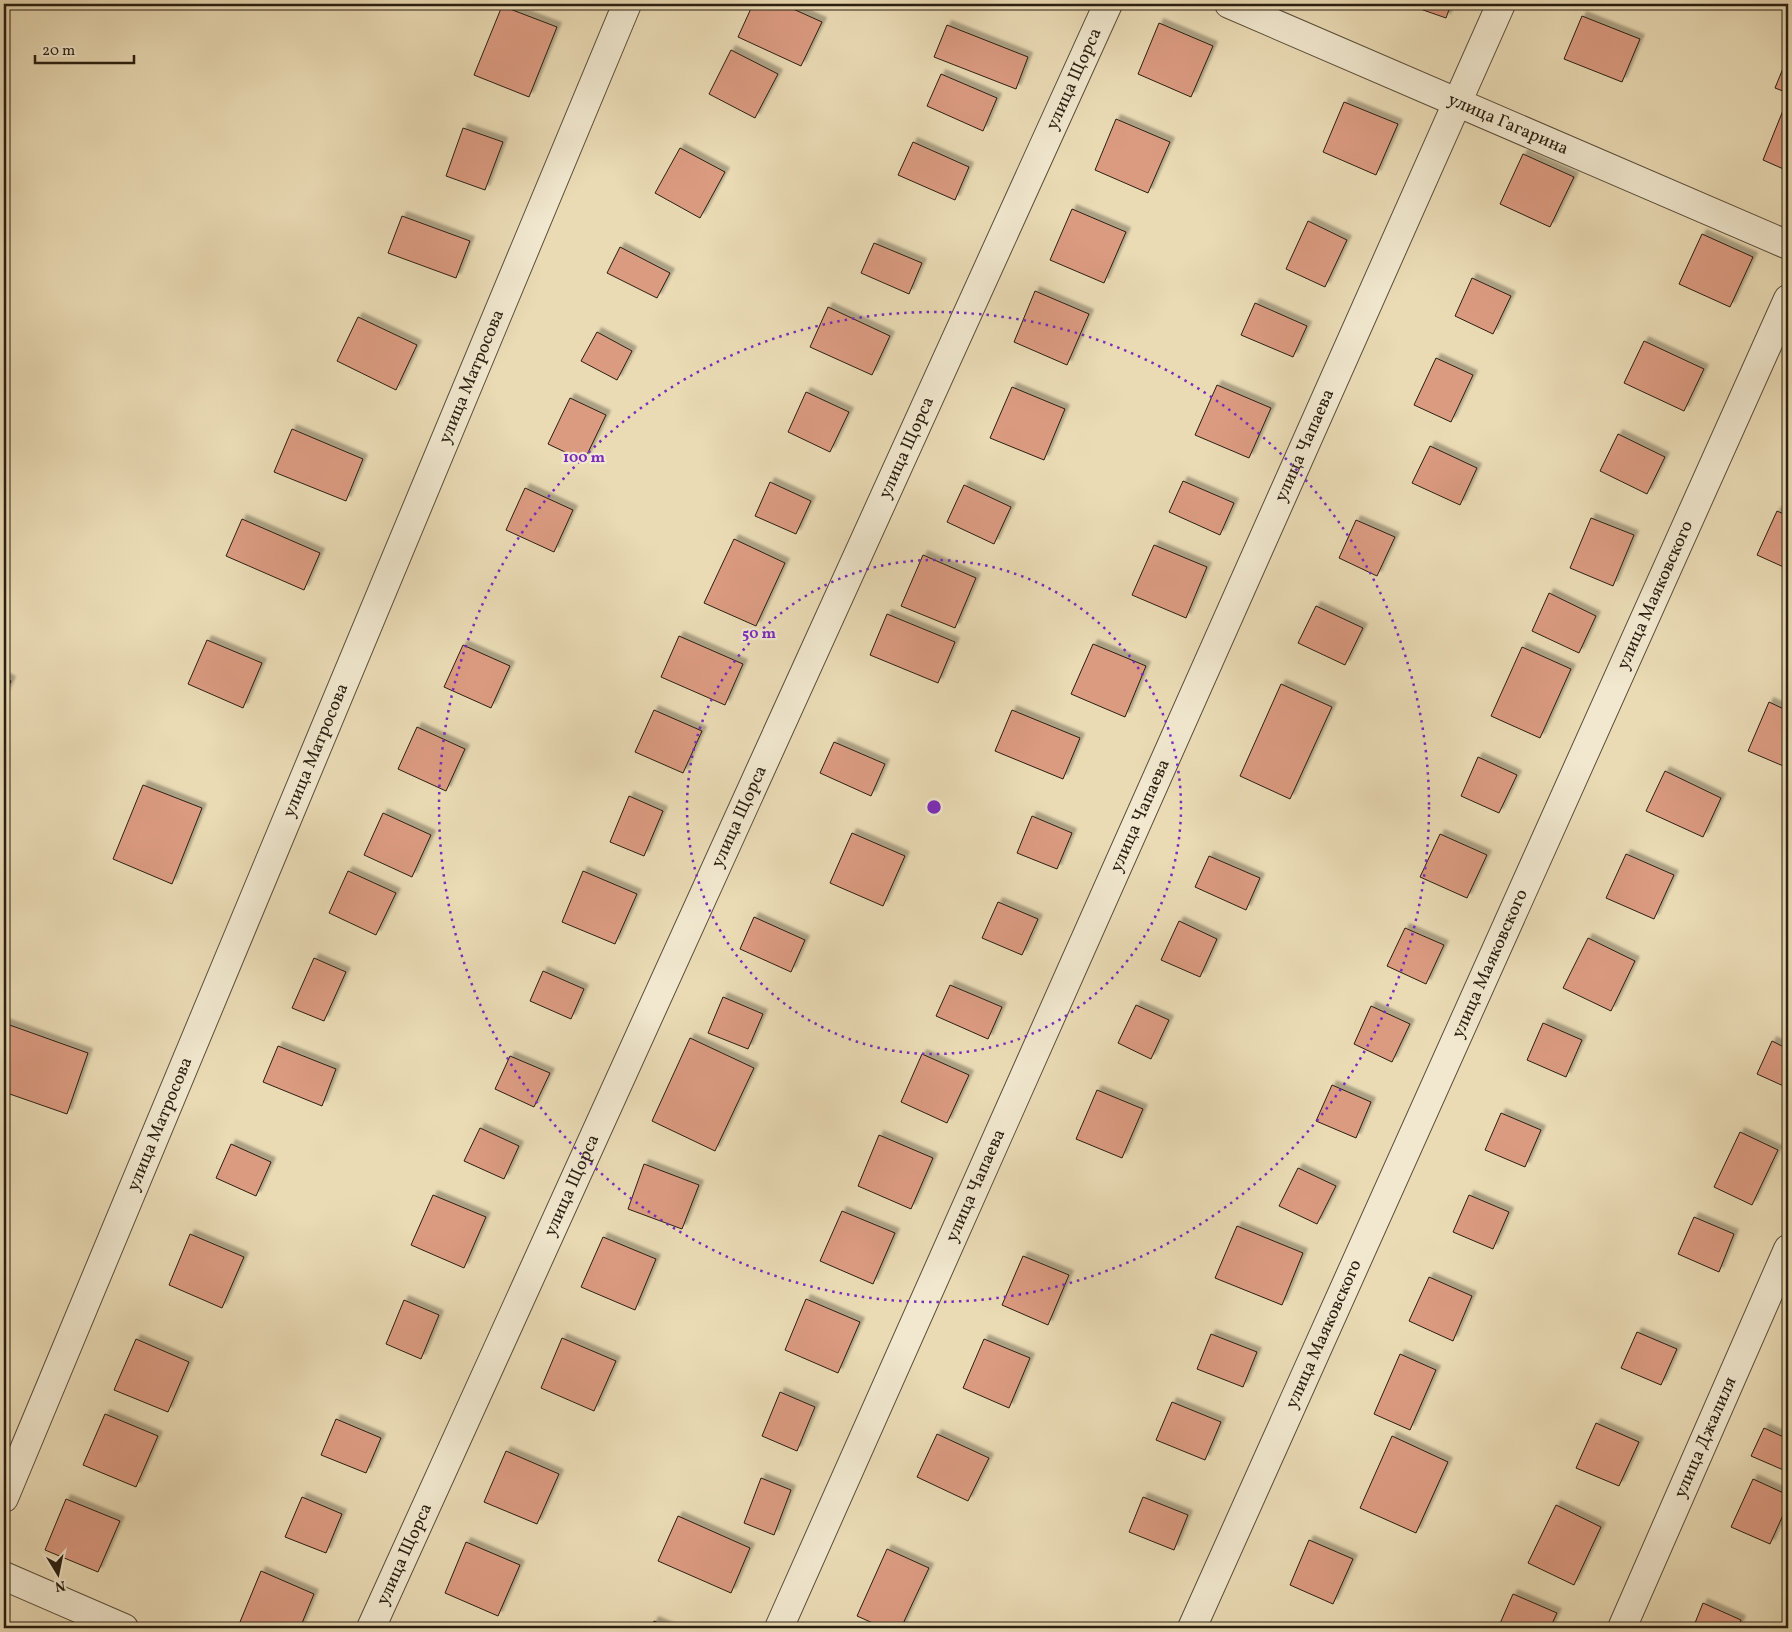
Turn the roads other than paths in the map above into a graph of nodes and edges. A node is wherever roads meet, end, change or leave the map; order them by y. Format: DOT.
graph roads {
  1 [pos="627,4"];
  2 [pos="1108,4"];
  3 [pos="1229,4"];
  4 [pos="1501,4"];
  5 [pos="1458,102"];
  6 [pos="1788,245"];
  7 [pos="1788,299"];
  8 [pos="1788,1249"];
  9 [pos="4,1498"];
  10 [pos="4,1576"];
  11 [pos="124,1628"];
  12 [pos="371,1628"];
  13 [pos="779,1628"];
  14 [pos="1192,1628"];
  15 [pos="1622,1628"];
  1 -- 9 [label="street, улица Матросова"];
  2 -- 12 [label="street, улица Щорса"];
  3 -- 5 [label="street, улица Гагарина"];
  4 -- 5 [label="street, улица Чапаева"];
  5 -- 6 [label="street, улица Гагарина"];
  5 -- 13 [label="street, улица Чапаева"];
  7 -- 14 [label="street, улица Маяковского"];
  8 -- 15 [label="street, улица Джалиля"];
  10 -- 11 [label="street"];
}
